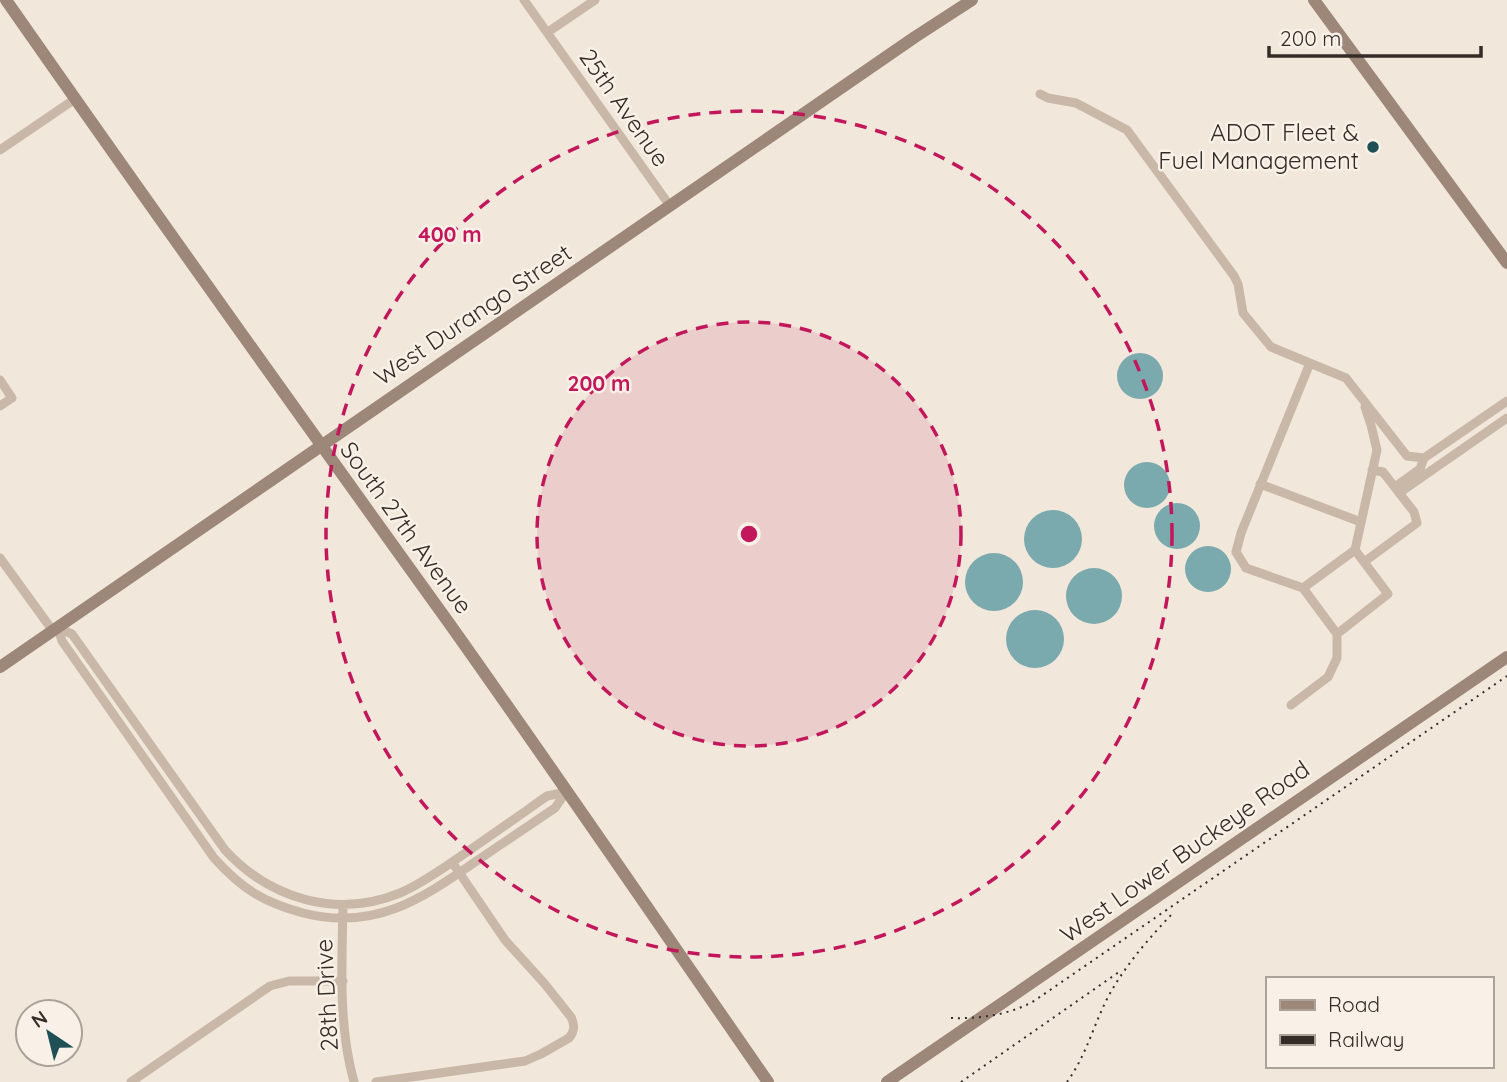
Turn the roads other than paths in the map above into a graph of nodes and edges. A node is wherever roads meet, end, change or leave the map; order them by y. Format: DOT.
graph roads {
  1 [pos="6,0"];
  2 [pos="524,0"];
  3 [pos="595,0"];
  4 [pos="965,0"];
  5 [pos="972,0"];
  6 [pos="1314,0"];
  7 [pos="949,14"];
  8 [pos="548,32"];
  9 [pos="1040,94"];
  10 [pos="75,99"];
  11 [pos="0,150"];
  12 [pos="670,205"];
  13 [pos="1507,264"];
  14 [pos="1310,363"];
  15 [pos="0,380"];
  16 [pos="1362,399"];
  17 [pos="1507,401"];
  18 [pos="0,406"];
  19 [pos="1507,418"];
  20 [pos="321,445"];
  21 [pos="1424,458"];
  22 [pos="1372,470"];
  23 [pos="1261,484"];
  24 [pos="1397,490"];
  25 [pos="1361,522"];
  26 [pos="1355,550"];
  27 [pos="0,558"];
  28 [pos="1364,562"];
  29 [pos="1303,588"];
  30 [pos="55,630"];
  31 [pos="1337,634"];
  32 [pos="1507,657"];
  33 [pos="0,667"];
  34 [pos="1291,705"];
  35 [pos="566,792"];
  36 [pos="452,862"];
  37 [pos="459,873"];
  38 [pos="343,905"];
  39 [pos="343,918"];
  40 [pos="343,981"];
  41 [pos="131,1082"];
  42 [pos="354,1082"];
  43 [pos="376,1082"];
  44 [pos="768,1082"];
  45 [pos="887,1082"];
  1 -- 10 [label="main road, South 27th Avenue"];
  2 -- 8 [label="street, 25th Avenue"];
  3 -- 8 [label="street"];
  4 -- 7 [label="main road"];
  5 -- 7 [label="main road, West Durango Street"];
  6 -- 13 [label="main road"];
  7 -- 12 [label="main road, West Durango Street"];
  8 -- 12 [label="street, 25th Avenue"];
  9 -- 14 [label="street"];
  10 -- 11 [label="street"];
  10 -- 20 [label="main road, South 27th Avenue"];
  12 -- 20 [label="main road, West Durango Street"];
  14 -- 16 [label="street"];
  14 -- 23 [label="street"];
  15 -- 18 [label="street"];
  16 -- 21 [label="street"];
  16 -- 22 [label="street"];
  17 -- 21 [label="street"];
  19 -- 24 [label="street"];
  20 -- 30 [label="main road, West Durango Street"];
  20 -- 35 [label="main road, South 27th Avenue"];
  21 -- 24 [label="street"];
  22 -- 24 [label="street"];
  22 -- 25 [label="street"];
  23 -- 25 [label="street"];
  23 -- 29 [label="street"];
  24 -- 28 [label="street"];
  25 -- 26 [label="street"];
  26 -- 28 [label="street"];
  26 -- 29 [label="street"];
  27 -- 30 [label="street"];
  28 -- 31 [label="street"];
  29 -- 31 [label="street"];
  30 -- 33 [label="main road, West Durango Street"];
  30 -- 38 [label="street"];
  30 -- 39 [label="street"];
  31 -- 34 [label="street"];
  32 -- 45 [label="main road, West Lower Buckeye Road"];
  35 -- 36 [label="street"];
  35 -- 37 [label="street"];
  35 -- 44 [label="main road, South 27th Avenue"];
  36 -- 37 [label="street"];
  36 -- 38 [label="street"];
  37 -- 39 [label="street"];
  37 -- 43 [label="street"];
  38 -- 39 [label="street, 28th Drive"];
  39 -- 40 [label="street, 28th Drive"];
  40 -- 41 [label="street"];
  40 -- 42 [label="street, 28th Drive"];
}
